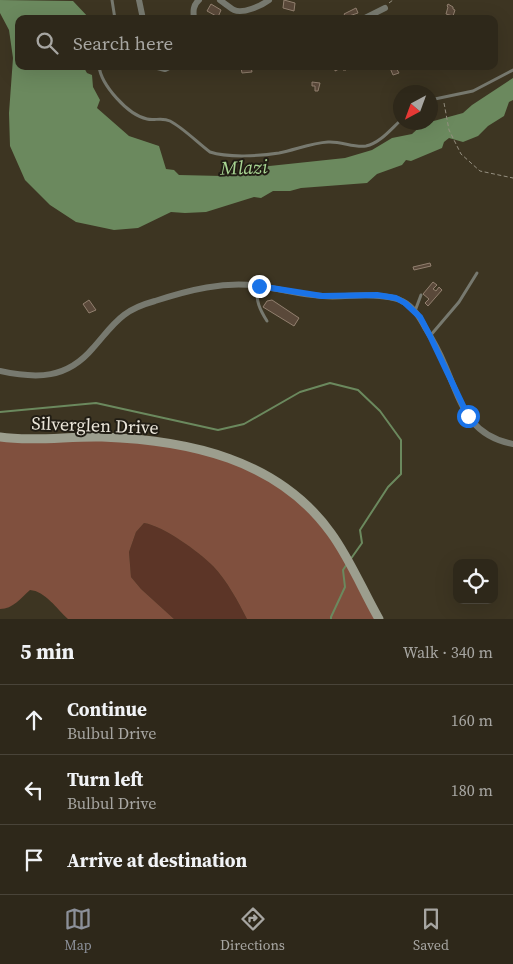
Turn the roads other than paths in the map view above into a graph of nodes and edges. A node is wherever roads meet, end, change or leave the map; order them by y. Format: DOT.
graph roads {
  1 [pos="112,0"];
  2 [pos="139,0"];
  3 [pos="199,0"];
  4 [pos="220,0"];
  5 [pos="269,0"];
  6 [pos="385,8"];
  7 [pos="114,15"];
  8 [pos="142,15"];
  9 [pos="194,15"];
  10 [pos="371,15"];
  11 [pos="100,70"];
  12 [pos="513,70"];
  13 [pos="438,99"];
  14 [pos="393,127"];
  15 [pos="477,273"];
  16 [pos="259,286"];
  17 [pos="421,295"];
  18 [pos="415,311"];
  19 [pos="267,321"];
  20 [pos="430,336"];
  21 [pos="0,371"];
  22 [pos="0,437"];
  23 [pos="513,444"];
  24 [pos="379,619"];
  1 -- 7 [label="lane"];
  2 -- 8 [label="street"];
  3 -- 9 [label="street"];
  4 -- 5 [label="street"];
  6 -- 10 [label="street"];
  11 -- 14 [label="lane"];
  12 -- 13 [label="lane"];
  15 -- 20 [label="lane"];
  16 -- 18 [label="street"];
  16 -- 19 [label="lane"];
  16 -- 21 [label="street"];
  17 -- 18 [label="lane"];
  18 -- 20 [label="street"];
  20 -- 23 [label="street"];
  22 -- 24 [label="street, Silverglen Drive"];
}
